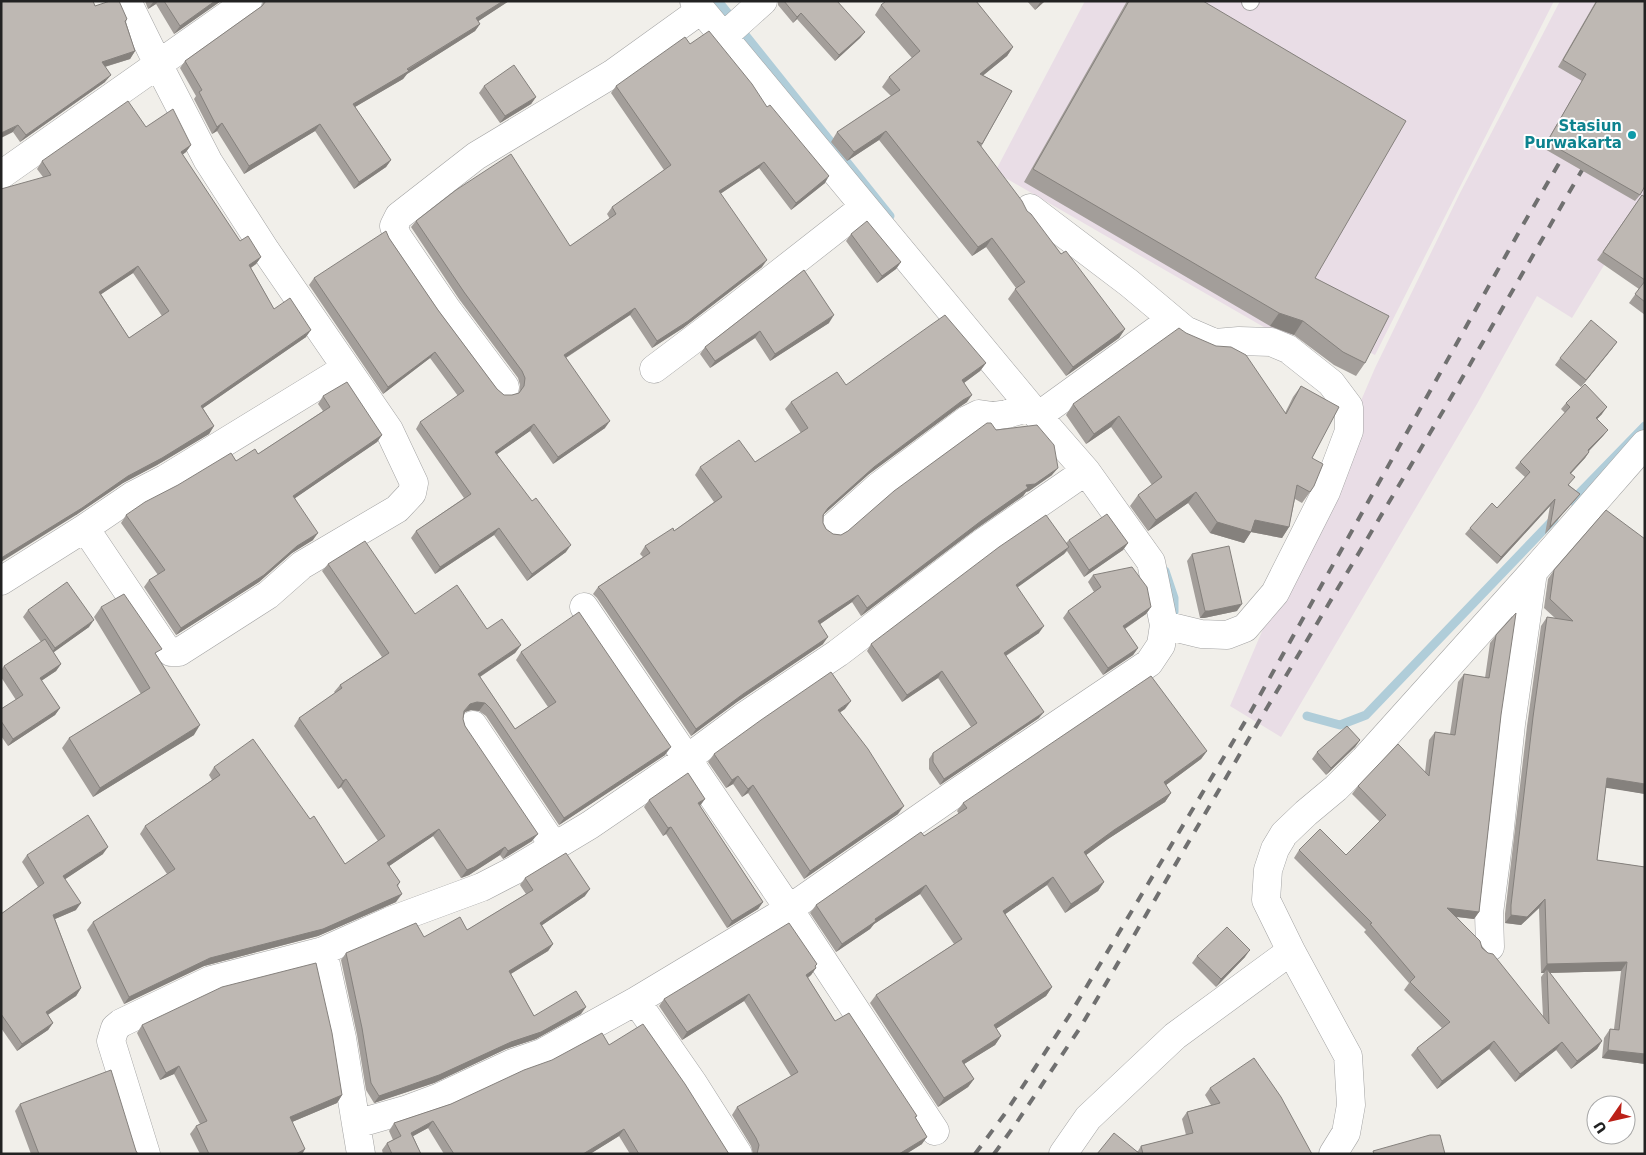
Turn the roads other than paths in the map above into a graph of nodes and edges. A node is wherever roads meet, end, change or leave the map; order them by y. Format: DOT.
graph roads {
  1 [pos="127,1"];
  2 [pos="248,1"];
  3 [pos="763,1"];
  4 [pos="698,6"];
  5 [pos="726,35"];
  6 [pos="158,64"];
  7 [pos="1,174"];
  8 [pos="864,207"];
  9 [pos="1030,208"];
  10 [pos="1172,319"];
  11 [pos="346,368"];
  12 [pos="654,369"];
  13 [pos="505,387"];
  14 [pos="1040,410"];
  15 [pos="1645,444"];
  16 [pos="1086,471"];
  17 [pos="833,527"];
  18 [pos="85,528"];
  19 [pos="1533,572"];
  20 [pos="1,581"];
  21 [pos="584,607"];
  22 [pos="1164,625"];
  23 [pos="473,725"];
  24 [pos="688,758"];
  25 [pos="554,846"];
  26 [pos="790,909"];
  27 [pos="1490,947"];
  28 [pos="323,951"];
  29 [pos="1291,951"];
  30 [pos="636,1001"];
  31 [pos="356,1124"];
  32 [pos="935,1131"];
  33 [pos="146,1154"];
  34 [pos="360,1154"];
  35 [pos="738,1154"];
  36 [pos="1063,1154"];
  37 [pos="1334,1154"];
  1 -- 6 [label="street"];
  2 -- 6 [label="street"];
  3 -- 5 [label="street"];
  4 -- 5 [label="street"];
  4 -- 13 [label="street"];
  5 -- 8 [label="street"];
  6 -- 7 [label="street"];
  6 -- 11 [label="street"];
  8 -- 12 [label="street"];
  8 -- 14 [label="street"];
  9 -- 10 [label="street"];
  10 -- 14 [label="street"];
  10 -- 22 [label="street"];
  11 -- 18 [label="street"];
  11 -- 18 [label="street"];
  14 -- 16 [label="street"];
  14 -- 17 [label="street"];
  15 -- 19 [label="street"];
  16 -- 22 [label="street"];
  16 -- 24 [label="street"];
  18 -- 20 [label="street"];
  19 -- 27 [label="street"];
  19 -- 29 [label="street"];
  21 -- 24 [label="street"];
  22 -- 26 [label="street"];
  23 -- 25 [label="street"];
  24 -- 25 [label="street"];
  24 -- 26 [label="street"];
  25 -- 28 [label="street"];
  26 -- 30 [label="street"];
  26 -- 32 [label="street"];
  28 -- 31 [label="street"];
  28 -- 33 [label="street"];
  29 -- 36 [label="street"];
  29 -- 37 [label="street"];
  30 -- 31 [label="street"];
  30 -- 35 [label="street"];
  31 -- 34 [label="street"];
}
